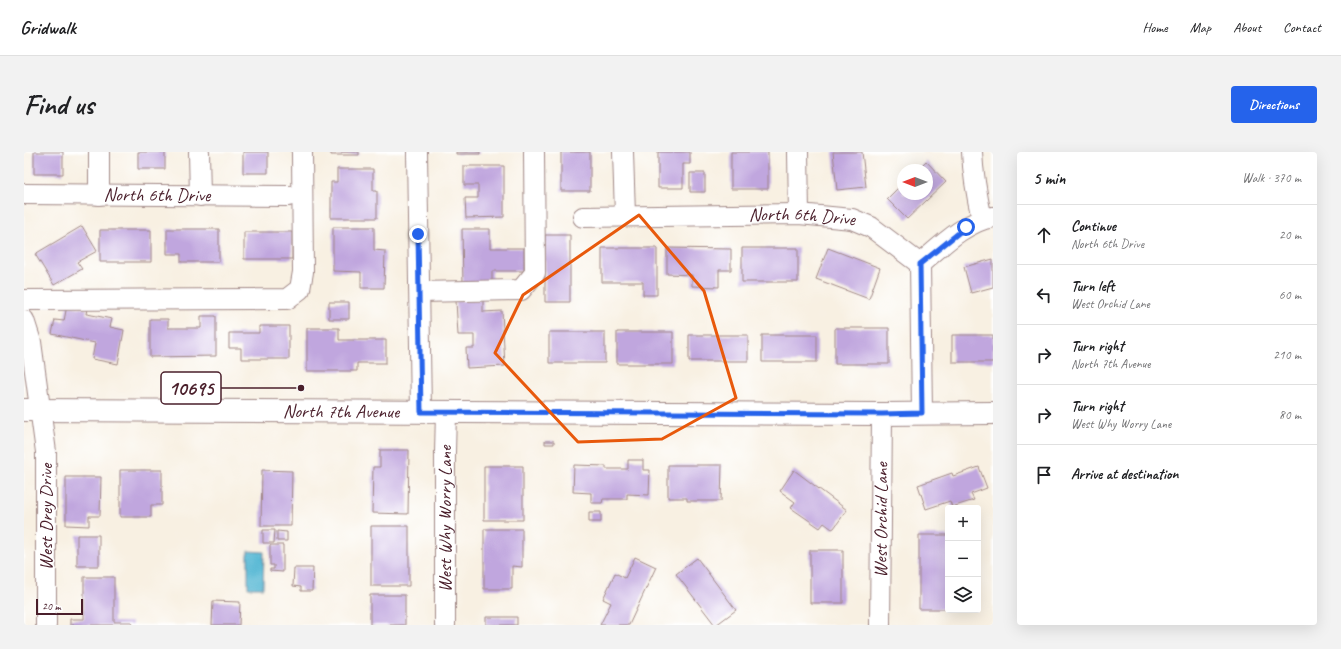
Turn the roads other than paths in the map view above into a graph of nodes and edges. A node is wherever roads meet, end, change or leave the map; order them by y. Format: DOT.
graph roads {
  1 [pos="99,152"];
  2 [pos="199,152"];
  3 [pos="302,152"];
  4 [pos="416,152"];
  5 [pos="534,152"];
  6 [pos="624,152"];
  7 [pos="798,152"];
  8 [pos="972,152"];
  9 [pos="24,194"];
  10 [pos="99,195"];
  11 [pos="200,196"];
  12 [pos="289,196"];
  13 [pos="799,214"];
  14 [pos="625,215"];
  15 [pos="583,217"];
  16 [pos="988,218"];
  17 [pos="920,264"];
  18 [pos="420,292"];
  19 [pos="24,300"];
  20 [pos="24,320"];
  21 [pos="32,410"];
  22 [pos="421,412"];
  23 [pos="446,412"];
  24 [pos="922,413"];
  25 [pos="993,413"];
  26 [pos="882,414"];
  27 [pos="46,625"];
  28 [pos="445,625"];
  29 [pos="880,625"];
  1 -- 10 [label="street"];
  2 -- 11 [label="street"];
  3 -- 19 [label="street"];
  4 -- 18 [label="street"];
  5 -- 18 [label="street"];
  6 -- 14 [label="street"];
  7 -- 13 [label="street"];
  8 -- 16 [label="street"];
  9 -- 10 [label="street, North 6th Drive"];
  10 -- 11 [label="street, North 6th Drive"];
  11 -- 12 [label="street, North 6th Drive"];
  13 -- 14 [label="street, North 6th Drive"];
  13 -- 17 [label="street, North 6th Drive"];
  14 -- 15 [label="street, North 6th Drive"];
  16 -- 17 [label="street"];
  17 -- 24 [label="street"];
  18 -- 22 [label="street"];
  20 -- 21 [label="street, West Drey Drive"];
  21 -- 22 [label="main road, North 7th Avenue"];
  21 -- 27 [label="street, West Drey Drive"];
  22 -- 23 [label="main road, North 7th Avenue"];
  23 -- 26 [label="main road, North 7th Avenue"];
  23 -- 28 [label="street, West Why Worry Lane"];
  24 -- 25 [label="main road, North 7th Avenue"];
  24 -- 26 [label="main road, North 7th Avenue"];
  26 -- 29 [label="street, West Orchid Lane"];
}
